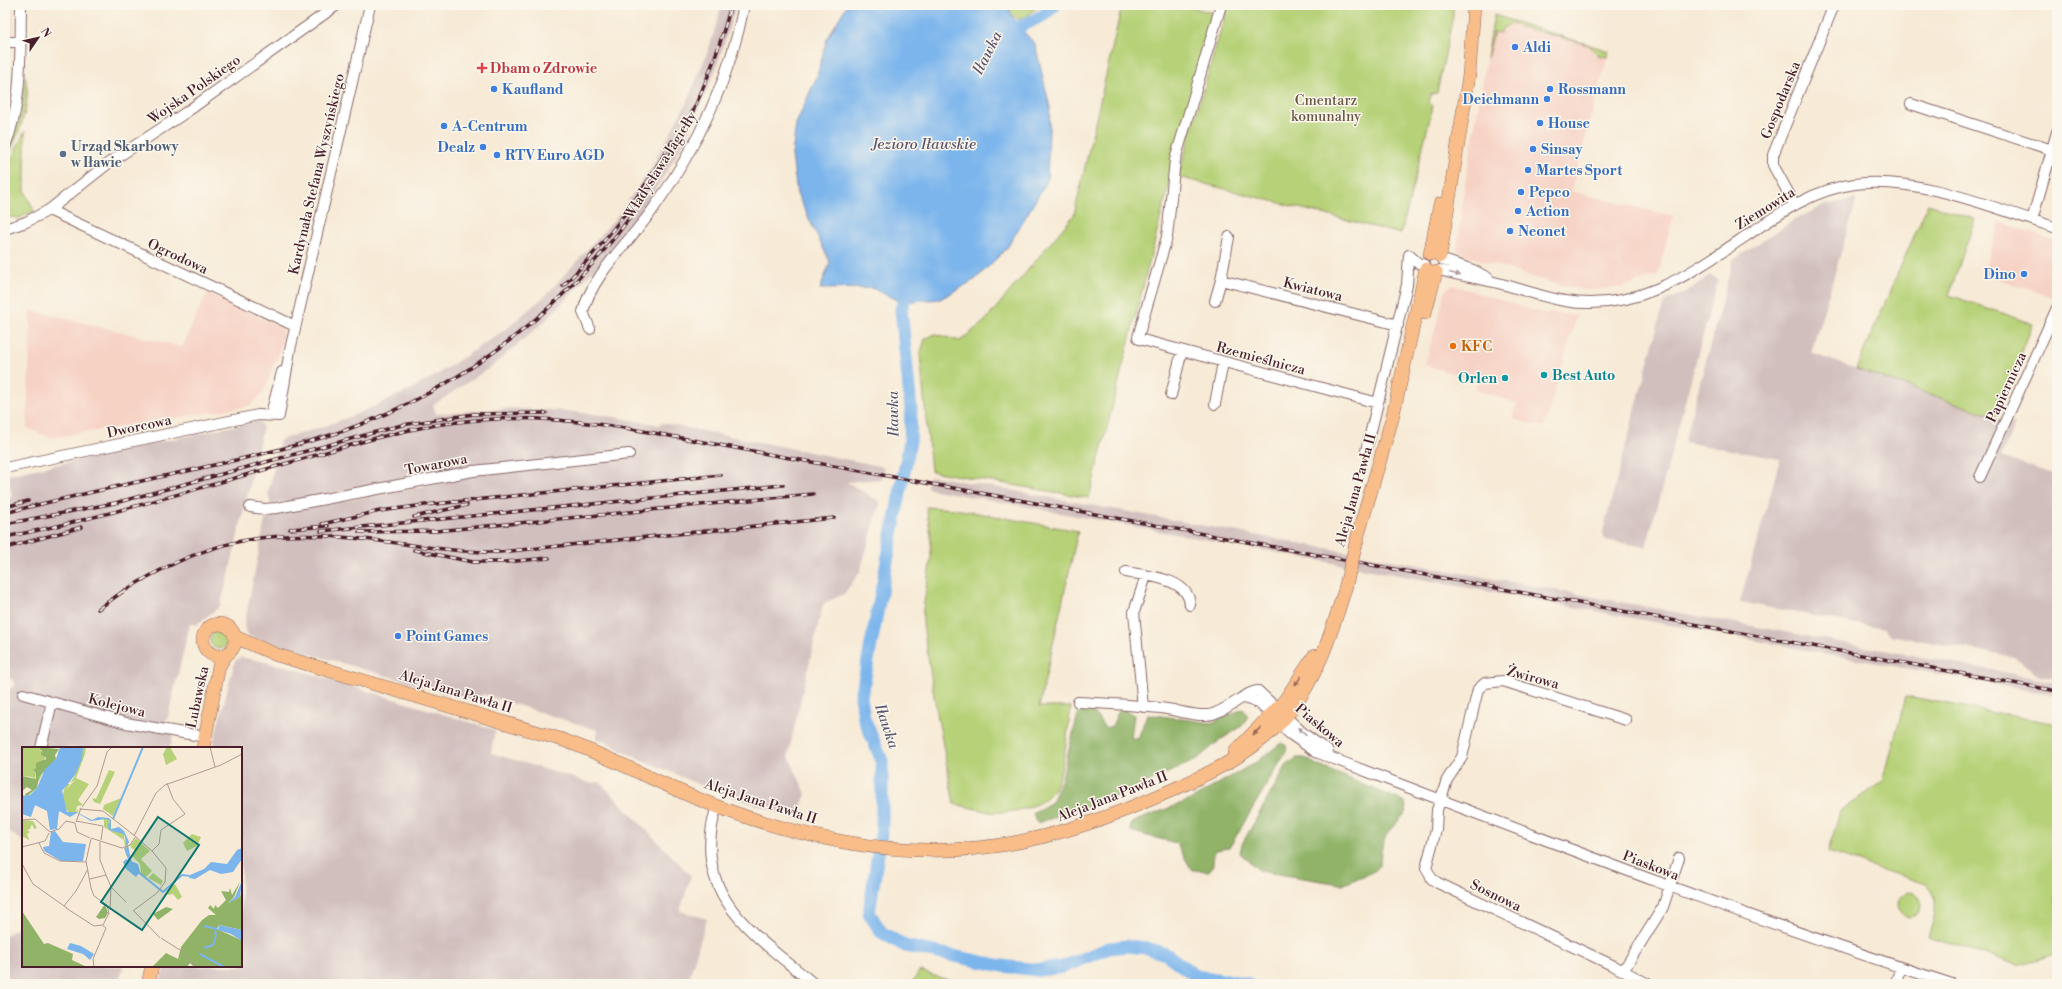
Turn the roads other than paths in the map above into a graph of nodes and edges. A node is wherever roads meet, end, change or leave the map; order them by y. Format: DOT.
graph roads {
  1 [pos="21,5"];
  2 [pos="337,5"];
  3 [pos="370,5"];
  4 [pos="744,5"];
  5 [pos="1221,5"];
  6 [pos="1474,5"];
  7 [pos="1834,5"];
  8 [pos="5,42"];
  9 [pos="20,42"];
  10 [pos="1911,104"];
  11 [pos="2057,132"];
  12 [pos="5,146"];
  13 [pos="2052,150"];
  14 [pos="1795,204"];
  15 [pos="49,210"];
  16 [pos="2032,220"];
  17 [pos="2057,228"];
  18 [pos="5,229"];
  19 [pos="1230,237"];
  20 [pos="1434,263"];
  21 [pos="1221,280"];
  22 [pos="1214,301"];
  23 [pos="2057,308"];
  24 [pos="1398,325"];
  25 [pos="295,326"];
  26 [pos="590,329"];
  27 [pos="1182,351"];
  28 [pos="1223,362"];
  29 [pos="1171,395"];
  30 [pos="1378,403"];
  31 [pos="1215,404"];
  32 [pos="275,415"];
  33 [pos="1366,451"];
  34 [pos="629,454"];
  35 [pos="5,468"];
  36 [pos="1980,477"];
  37 [pos="250,507"];
  38 [pos="1126,572"];
  39 [pos="1146,576"];
  40 [pos="1190,605"];
  41 [pos="231,647"];
  42 [pos="209,654"];
  43 [pos="23,694"];
  44 [pos="52,702"];
  45 [pos="1078,702"];
  46 [pos="1143,707"];
  47 [pos="1279,716"];
  48 [pos="1626,720"];
  49 [pos="200,742"];
  50 [pos="40,747"];
  51 [pos="1440,800"];
  52 [pos="717,806"];
  53 [pos="1679,858"];
  54 [pos="1669,887"];
  55 [pos="145,967"];
  56 [pos="152,967"];
  57 [pos="1901,968"];
  58 [pos="1623,971"];
  59 [pos="140,984"];
  60 [pos="148,984"];
  61 [pos="814,984"];
  62 [pos="1648,984"];
  63 [pos="1895,984"];
  64 [pos="1952,984"];
  1 -- 9 [label="street"];
  2 -- 15 [label="street, Wojska Polskiego"];
  3 -- 25 [label="street, Kardynała Stefana Wyszyńskiego"];
  4 -- 26 [label="street, Władysława Jagiełły"];
  5 -- 27 [label="street, Rzemieślnicza"];
  6 -- 20 [label="main road, Aleja Jana Pawła II"];
  7 -- 14 [label="street, Gospodarska"];
  8 -- 9 [label="street"];
  9 -- 12 [label="street"];
  10 -- 13 [label="street"];
  11 -- 13 [label="street"];
  13 -- 16 [label="street"];
  14 -- 16 [label="street, Ziemowita"];
  14 -- 20 [label="street, Ziemowita"];
  15 -- 18 [label="street, Wojska Polskiego"];
  15 -- 25 [label="street, Ogrodowa"];
  16 -- 17 [label="street, Ziemowita"];
  19 -- 21 [label="street"];
  20 -- 24 [label="street, Ziemowita"];
  20 -- 47 [label="main road, Aleja Jana Pawła II, bridge"];
  21 -- 22 [label="street"];
  21 -- 24 [label="street, Kwiatowa"];
  23 -- 36 [label="street, Papiernicza"];
  24 -- 30 [label="street"];
  25 -- 32 [label="street, Kardynała Stefana Wyszyńskiego"];
  27 -- 28 [label="street, Rzemieślnicza"];
  27 -- 29 [label="street"];
  28 -- 30 [label="street, Rzemieślnicza"];
  28 -- 31 [label="street"];
  30 -- 33 [label="street"];
  32 -- 35 [label="street, Dworcowa"];
  34 -- 37 [label="street, Towarowa"];
  38 -- 39 [label="street"];
  39 -- 40 [label="street"];
  39 -- 46 [label="street"];
  41 -- 42 [label="main road"];
  41 -- 42 [label="main road"];
  41 -- 49 [label="main road, Lubawska"];
  41 -- 52 [label="main road, Aleja Jana Pawła II"];
  42 -- 49 [label="main road, Lubawska"];
  43 -- 44 [label="street, Kolejowa"];
  44 -- 49 [label="street, Kolejowa"];
  44 -- 50 [label="street"];
  45 -- 46 [label="street"];
  46 -- 47 [label="street, Piaskowa"];
  47 -- 51 [label="street, Piaskowa"];
  47 -- 52 [label="main road, Aleja Jana Pawła II"];
  48 -- 51 [label="street, Żwirowa"];
  51 -- 54 [label="street, Piaskowa"];
  51 -- 58 [label="street, Sosnowa"];
  52 -- 61 [label="street"];
  53 -- 54 [label="street"];
  54 -- 57 [label="street, Piaskowa"];
  54 -- 58 [label="street"];
  55 -- 59 [label="main road"];
  56 -- 60 [label="main road"];
  57 -- 63 [label="street"];
  57 -- 64 [label="street, Piaskowa"];
  58 -- 62 [label="street, Sosnowa"];
}
